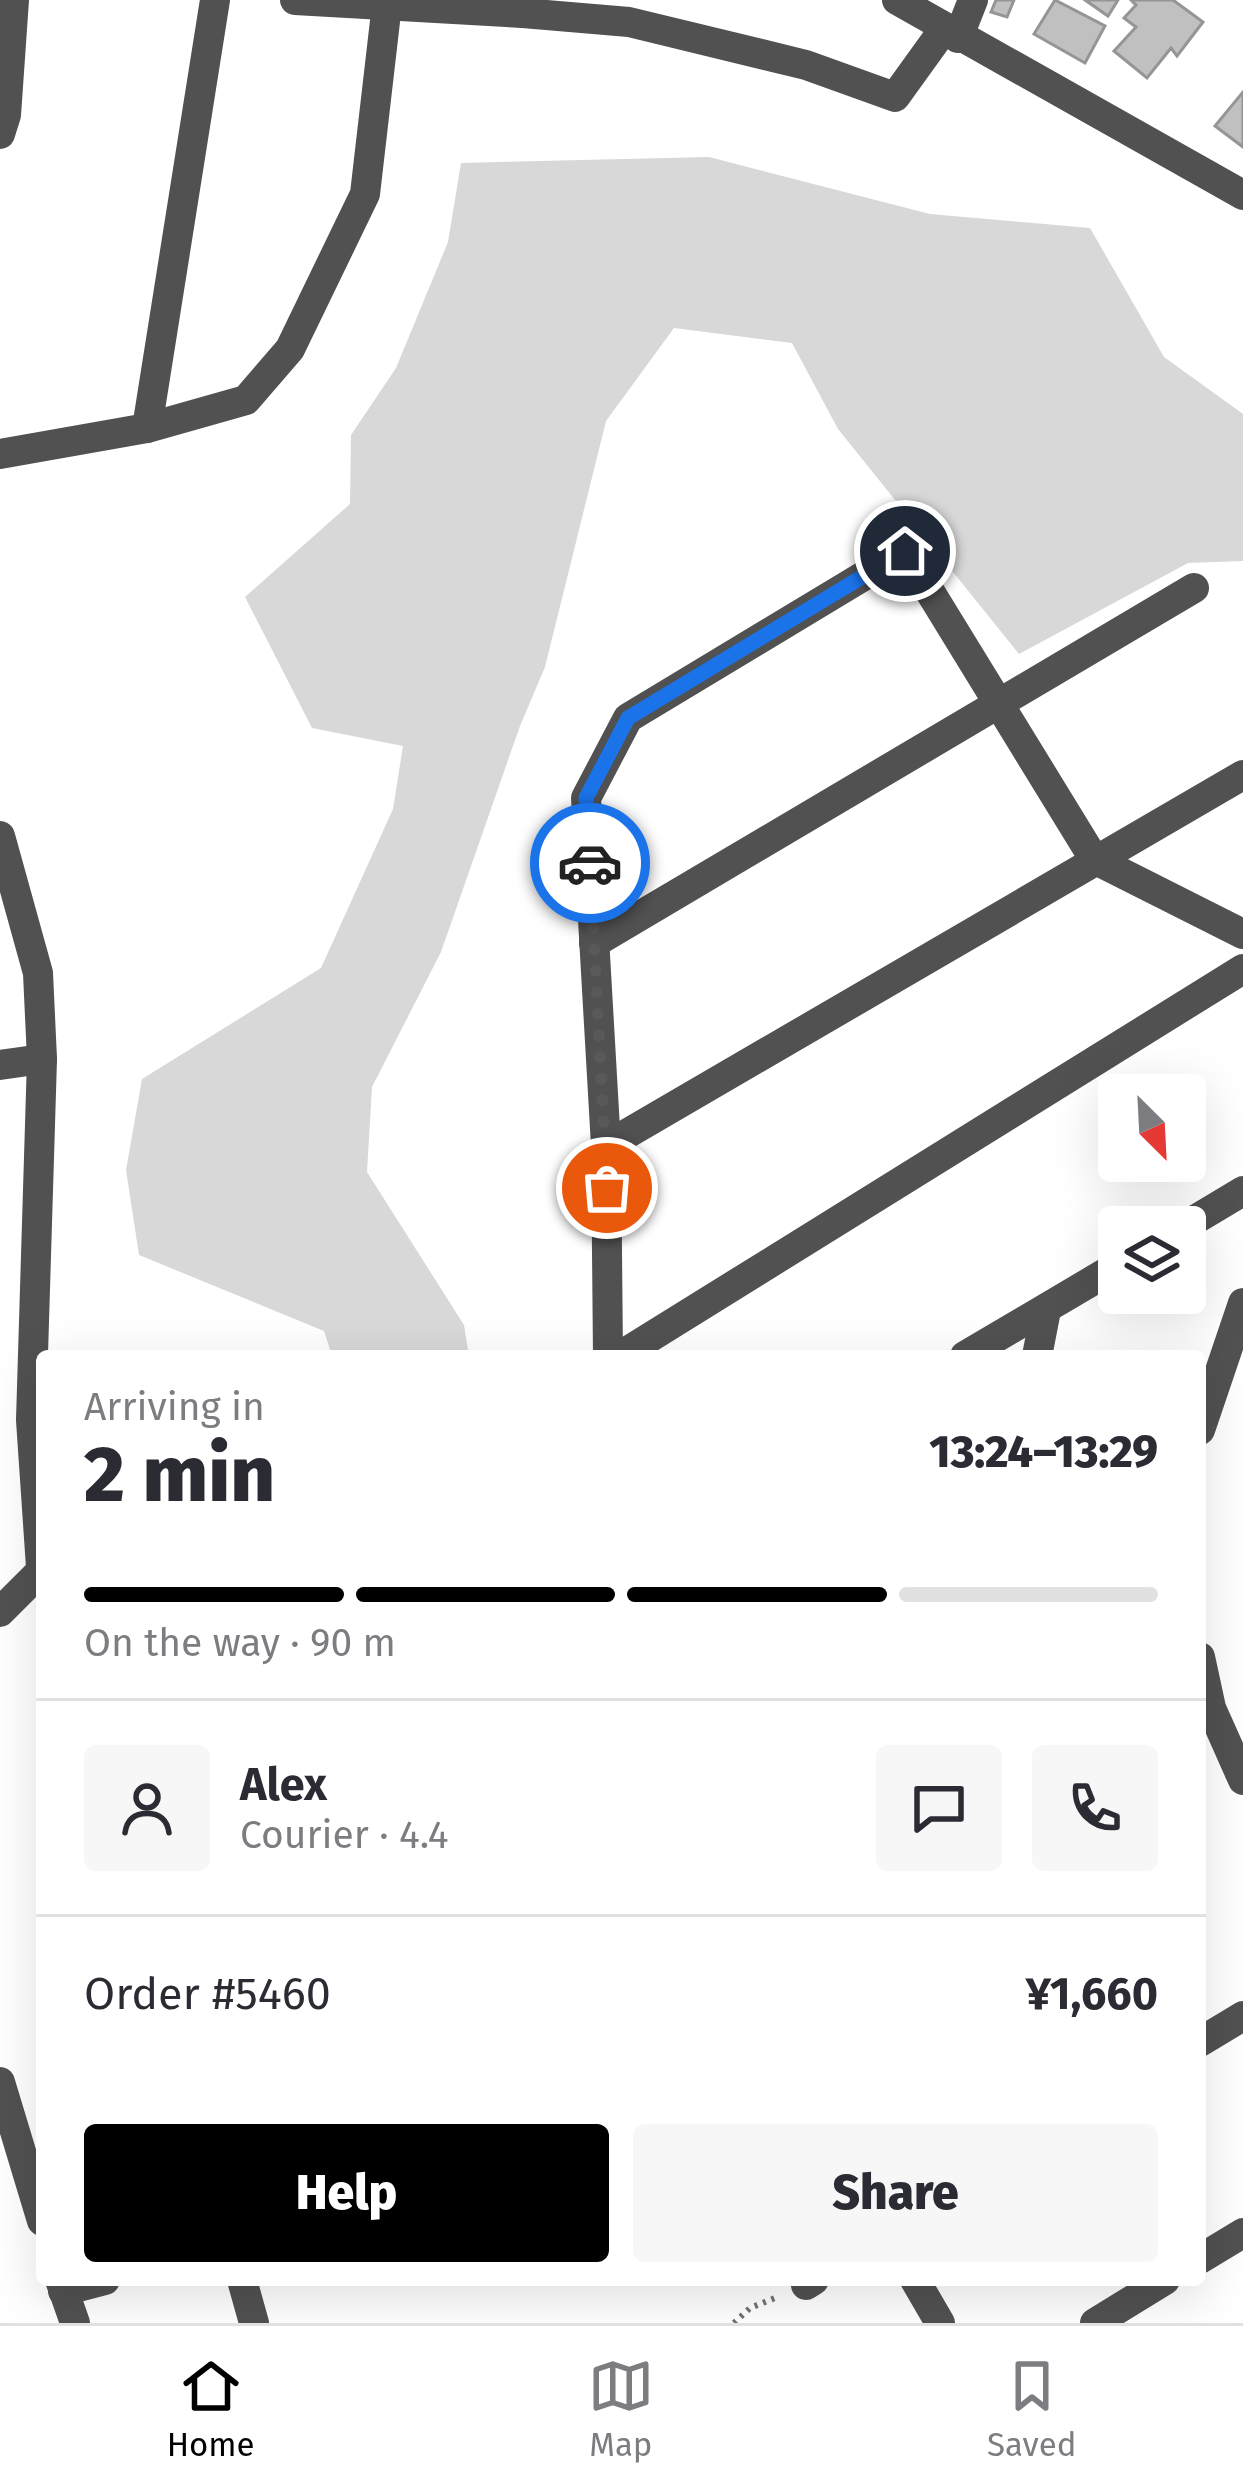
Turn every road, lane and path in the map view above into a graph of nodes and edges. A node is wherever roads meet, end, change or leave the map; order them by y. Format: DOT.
graph roads {
  1 [pos="14,0"];
  2 [pos="215,0"];
  3 [pos="295,0"];
  4 [pos="897,0"];
  5 [pos="974,0"];
  6 [pos="387,4"];
  7 [pos="526,6"];
  8 [pos="951,33"];
  9 [pos="0,134"];
  10 [pos="1243,195"];
  11 [pos="147,428"];
  12 [pos="0,454"];
  13 [pos="1194,588"];
  14 [pos="1000,704"];
  15 [pos="1243,775"];
  16 [pos="0,836"];
  17 [pos="1094,859"];
  18 [pos="1243,934"];
  19 [pos="594,943"];
  20 [pos="1243,969"];
  21 [pos="42,1059"];
  22 [pos="0,1065"];
  23 [pos="606,1146"];
  24 [pos="1243,1191"];
  25 [pos="1206,1213"];
  26 [pos="1098,1278"];
  27 [pos="1243,1303"];
  28 [pos="1046,1310"];
  29 [pos="608,1350"];
  30 [pos="630,1350"];
  31 [pos="976,1350"];
  32 [pos="1038,1350"];
  33 [pos="1206,1412"];
  34 [pos="36,1498"];
  35 [pos="36,1580"];
  36 [pos="0,1612"];
  37 [pos="1206,1685"];
  38 [pos="1243,1780"];
  39 [pos="1243,2016"];
  40 [pos="1206,2038"];
  41 [pos="0,2082"];
  42 [pos="36,2201"];
  43 [pos="1243,2233"];
  44 [pos="1206,2255"];
  45 [pos="61,2286"];
  46 [pos="244,2286"];
  47 [pos="801,2286"];
  48 [pos="918,2286"];
  49 [pos="1155,2286"];
  50 [pos="75,2323"];
  51 [pos="254,2323"];
  52 [pos="734,2323"];
  53 [pos="940,2323"];
  54 [pos="1095,2323"];
  1 -- 9 [label="street"];
  2 -- 11 [label="street"];
  3 -- 6 [label="street"];
  4 -- 8 [label="street"];
  5 -- 8 [label="street"];
  6 -- 7 [label="street"];
  6 -- 11 [label="street"];
  7 -- 8 [label="street"];
  8 -- 10 [label="street"];
  11 -- 12 [label="street"];
  13 -- 14 [label="street"];
  14 -- 17 [label="street"];
  14 -- 19 [label="street"];
  14 -- 19 [label="street"];
  15 -- 17 [label="street"];
  16 -- 21 [label="street"];
  17 -- 18 [label="street"];
  17 -- 23 [label="street"];
  19 -- 23 [label="street"];
  20 -- 30 [label="street"];
  21 -- 22 [label="street"];
  21 -- 34 [label="street"];
  23 -- 29 [label="street"];
  24 -- 25 [label="street"];
  26 -- 28 [label="street"];
  27 -- 33 [label="street"];
  28 -- 31 [label="street"];
  28 -- 32 [label="street"];
  35 -- 36 [label="street"];
  37 -- 38 [label="street"];
  39 -- 40 [label="street"];
  41 -- 42 [label="street"];
  43 -- 44 [label="street"];
  45 -- 50 [label="street"];
  46 -- 51 [label="street"];
  47 -- 52 [label="path"];
  48 -- 53 [label="street"];
  49 -- 54 [label="street"];
}
